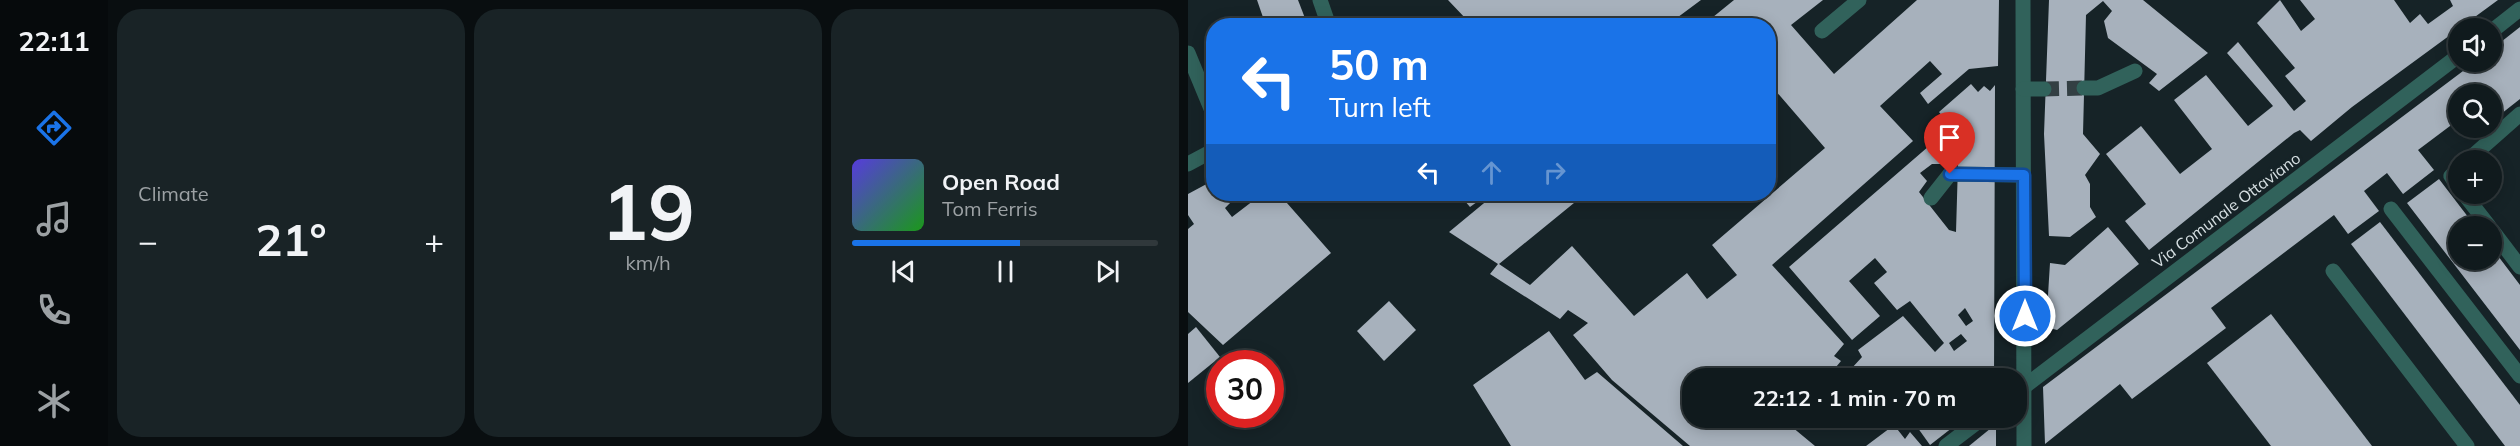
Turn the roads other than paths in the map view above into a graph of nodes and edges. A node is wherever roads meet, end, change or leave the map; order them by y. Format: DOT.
graph roads {
  1 [pos="1320,0"];
  2 [pos="1859,0"];
  3 [pos="2023,0"];
  4 [pos="2520,9"];
  5 [pos="1326,18"];
  6 [pos="2502,23"];
  7 [pos="1822,31"];
  8 [pos="1188,53"];
  9 [pos="2448,64"];
  10 [pos="2135,71"];
  11 [pos="2084,88"];
  12 [pos="2023,89"];
  13 [pos="2044,89"];
  14 [pos="1206,97"];
  15 [pos="2520,114"];
  16 [pos="2479,150"];
  17 [pos="1206,154"];
  18 [pos="1188,164"];
  19 [pos="2024,175"];
  20 [pos="1931,198"];
  21 [pos="2472,204"];
  22 [pos="2391,208"];
  23 [pos="2481,216"];
  24 [pos="2502,244"];
  25 [pos="2520,267"];
  26 [pos="2333,271"];
  27 [pos="2020,368"];
  28 [pos="2520,376"];
  29 [pos="2027,385"];
  30 [pos="1970,428"];
  31 [pos="2023,428"];
  32 [pos="1946,446"];
  33 [pos="2024,446"];
  34 [pos="2467,446"];
  1 -- 5 [label="street"];
  2 -- 7 [label="street"];
  3 -- 12 [label="street"];
  4 -- 6 [label="street"];
  8 -- 14 [label="street"];
  9 -- 29 [label="street, Via Comunale Ottaviano"];
  10 -- 11 [label="street"];
  12 -- 13 [label="street"];
  12 -- 19 [label="street"];
  15 -- 16 [label="street"];
  17 -- 18 [label="street"];
  19 -- 20 [label="street"];
  19 -- 27 [label="street"];
  21 -- 23 [label="street"];
  22 -- 28 [label="street"];
  24 -- 25 [label="street"];
  26 -- 34 [label="street"];
  30 -- 32 [label="street"];
  31 -- 33 [label="street"];
}
